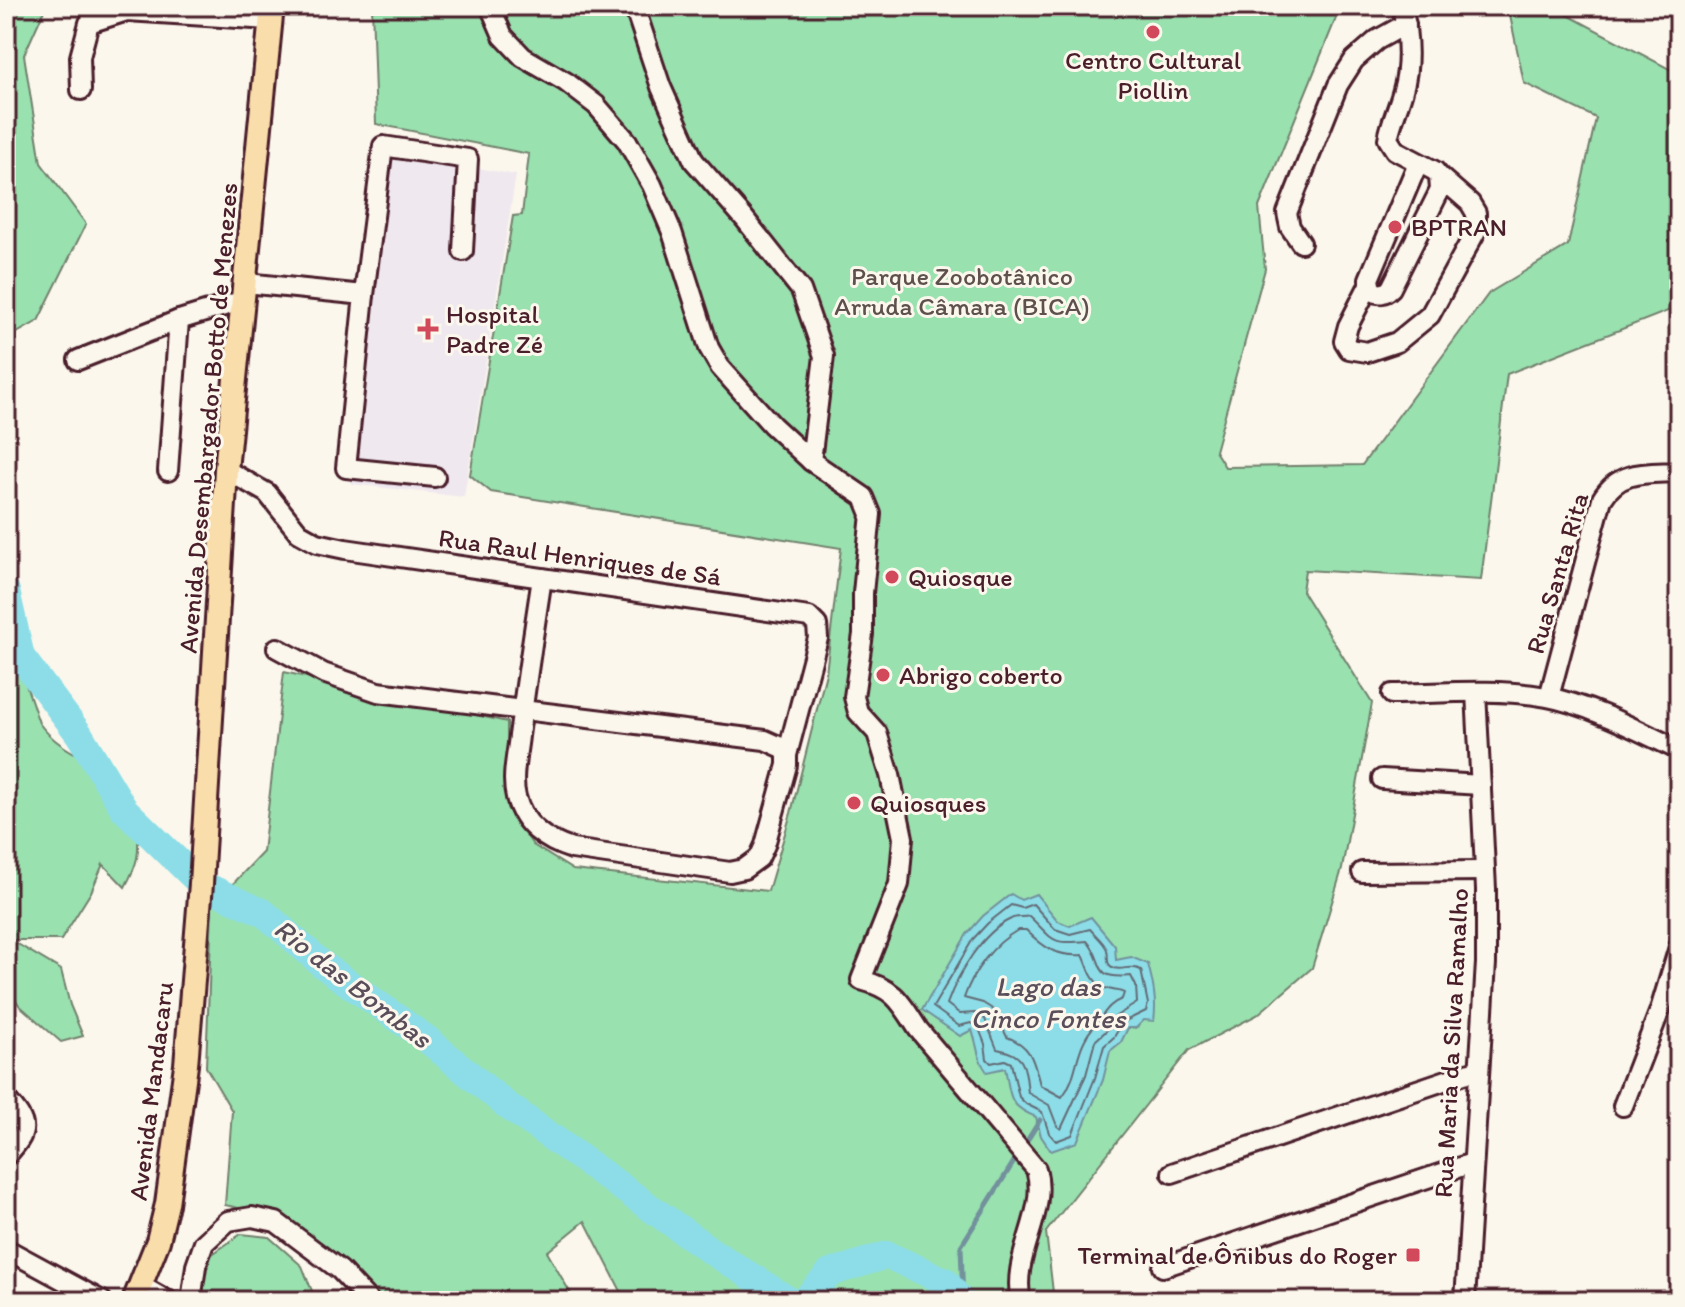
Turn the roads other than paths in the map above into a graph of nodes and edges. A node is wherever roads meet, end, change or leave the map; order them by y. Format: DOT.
graph roads {
  1 [pos="490,6"];
  2 [pos="634,6"];
  3 [pos="271,13"];
  4 [pos="1404,15"];
  5 [pos="81,90"];
  6 [pos="1418,163"];
  7 [pos="1439,176"];
  8 [pos="1301,243"];
  9 [pos="463,251"];
  10 [pos="1369,285"];
  11 [pos="245,292"];
  12 [pos="364,295"];
  13 [pos="179,320"];
  14 [pos="78,360"];
  15 [pos="811,461"];
  16 [pos="226,470"];
  17 [pos="168,471"];
  18 [pos="1679,472"];
  19 [pos="435,477"];
  20 [pos="542,578"];
  21 [pos="277,648"];
  22 [pos="1476,692"];
  23 [pos="1392,694"];
  24 [pos="1549,697"];
  25 [pos="522,710"];
  26 [pos="1679,750"];
  27 [pos="787,755"];
  28 [pos="1382,779"];
  29 [pos="1481,785"];
  30 [pos="1485,871"];
  31 [pos="1362,872"];
  32 [pos="201,884"];
  33 [pos="1679,947"];
  34 [pos="1479,1069"];
  35 [pos="6,1099"];
  36 [pos="1623,1106"];
  37 [pos="6,1156"];
  38 [pos="1472,1163"];
  39 [pos="1172,1173"];
  40 [pos="6,1249"];
  41 [pos="1163,1267"];
  42 [pos="137,1293"];
  43 [pos="102,1301"];
  44 [pos="168,1301"];
  45 [pos="191,1301"];
  46 [pos="369,1301"];
  47 [pos="1021,1301"];
  48 [pos="1465,1301"];
  1 -- 15 [label="street"];
  2 -- 15 [label="street"];
  3 -- 5 [label="street"];
  3 -- 11 [label="main road, Avenida Desembargador Botto de Menezes"];
  4 -- 6 [label="street"];
  4 -- 8 [label="street"];
  6 -- 7 [label="street"];
  6 -- 10 [label="street"];
  7 -- 10 [label="street"];
  7 -- 10 [label="street"];
  9 -- 12 [label="street"];
  11 -- 12 [label="street"];
  11 -- 13 [label="street"];
  11 -- 16 [label="main road, Avenida Desembargador Botto de Menezes"];
  12 -- 19 [label="street"];
  13 -- 14 [label="street"];
  13 -- 17 [label="street"];
  15 -- 47 [label="street"];
  16 -- 20 [label="street, Rua Raul Henriques de Sá"];
  16 -- 32 [label="main road, Avenida Desembargador Botto de Menezes"];
  18 -- 24 [label="street, Rua Santa Rita"];
  20 -- 25 [label="street"];
  20 -- 27 [label="street, Rua Raul Henriques de Sá"];
  21 -- 25 [label="street"];
  22 -- 23 [label="street"];
  22 -- 24 [label="street"];
  22 -- 29 [label="street, Rua Maria da Silva Ramalho"];
  24 -- 26 [label="street"];
  25 -- 27 [label="street"];
  25 -- 27 [label="street"];
  28 -- 29 [label="street"];
  29 -- 30 [label="street, Rua Maria da Silva Ramalho"];
  30 -- 31 [label="street"];
  30 -- 34 [label="street, Rua Maria da Silva Ramalho"];
  32 -- 42 [label="main road, Avenida Mandacaru"];
  33 -- 36 [label="street"];
  34 -- 38 [label="street, Rua Maria da Silva Ramalho"];
  34 -- 39 [label="street"];
  35 -- 37 [label="street"];
  38 -- 41 [label="street"];
  38 -- 48 [label="street, Rua Maria da Silva Ramalho"];
  40 -- 43 [label="street"];
  42 -- 44 [label="street"];
  45 -- 46 [label="street"];
}
